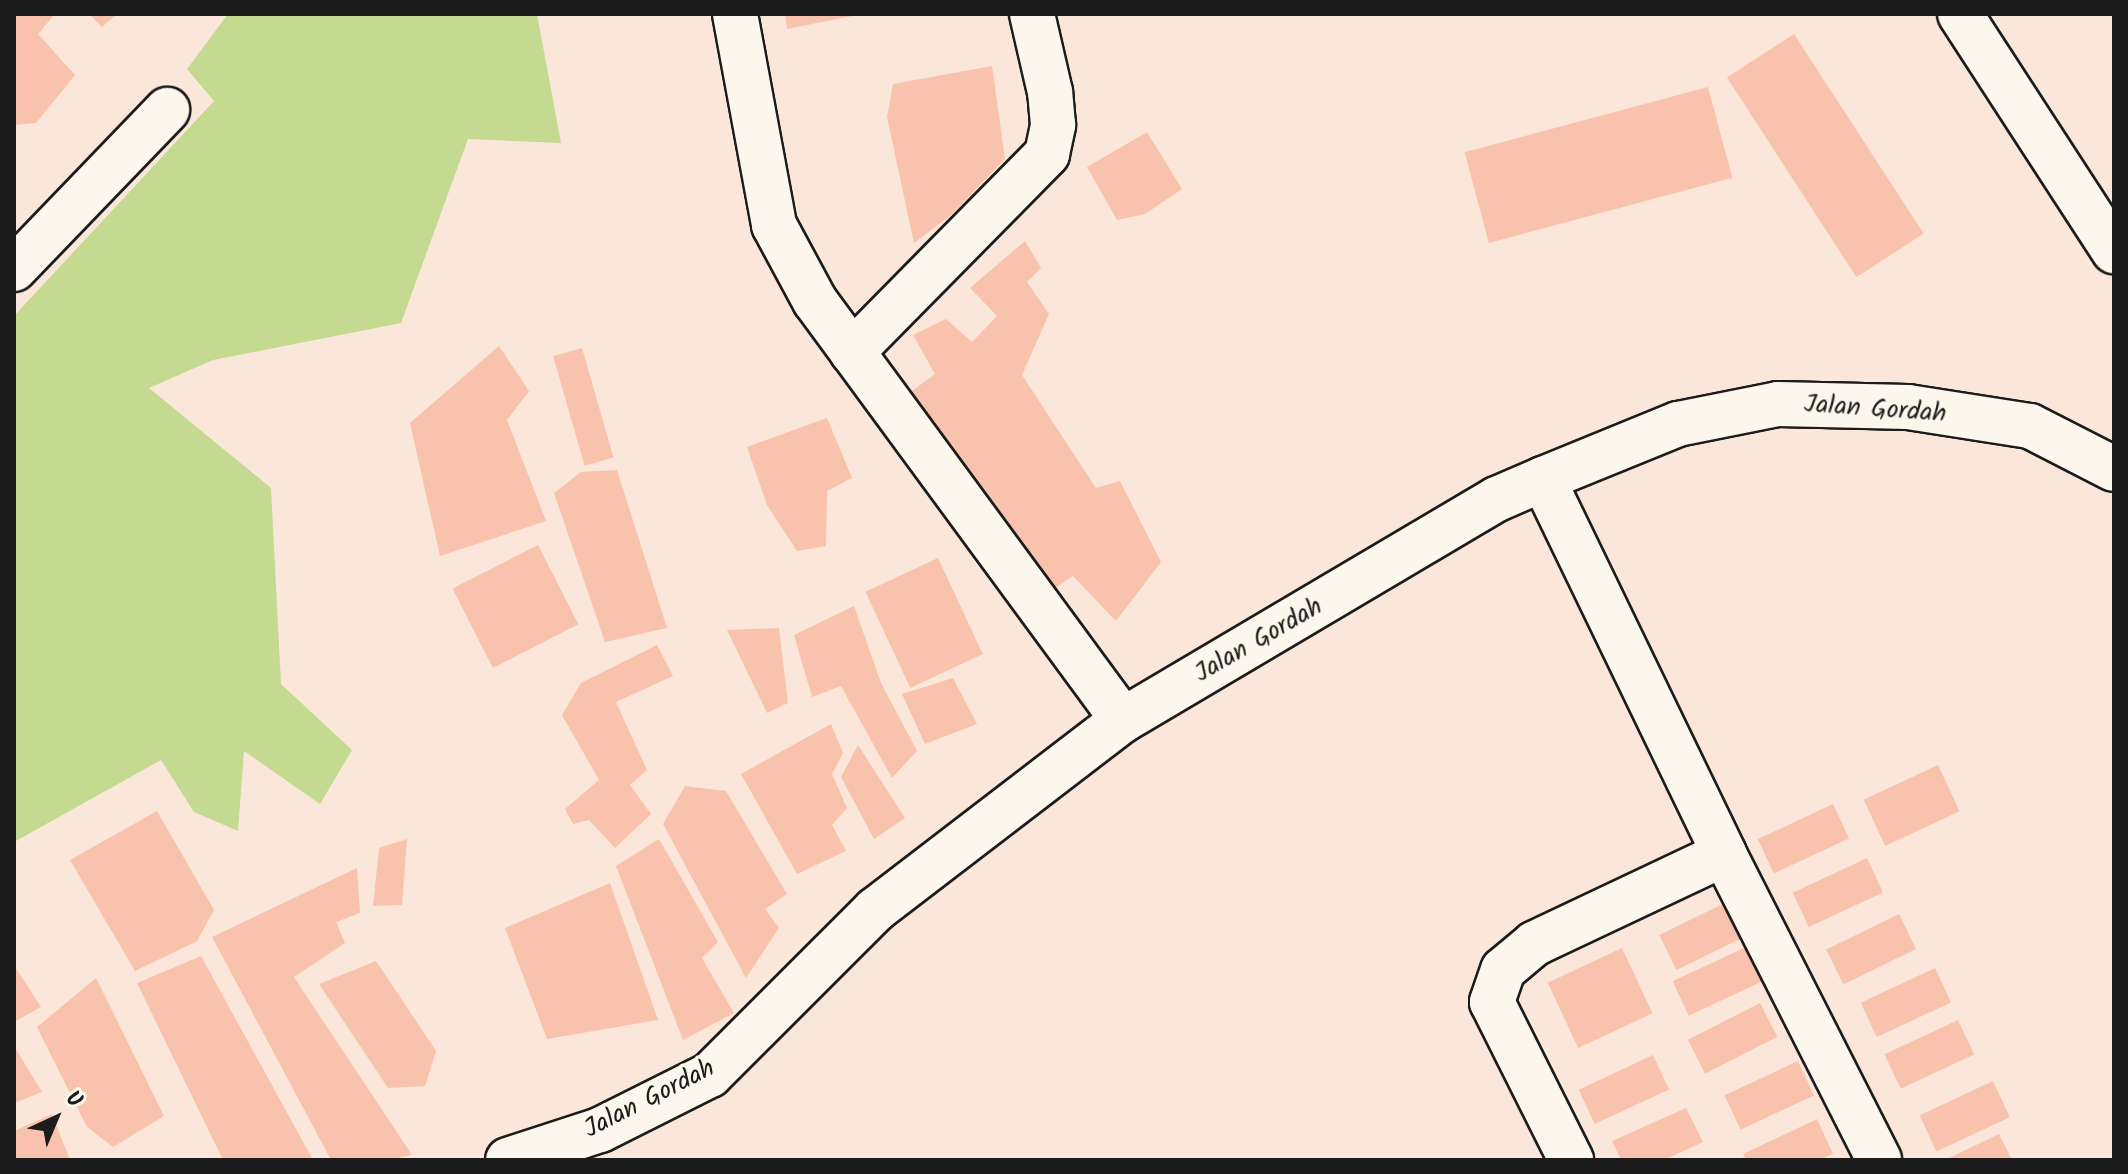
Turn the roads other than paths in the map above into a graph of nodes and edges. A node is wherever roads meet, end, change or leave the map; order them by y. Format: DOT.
graph roads {
  1 [pos="735,14"];
  2 [pos="1032,14"];
  3 [pos="1960,14"];
  4 [pos="167,110"];
  5 [pos="2114,251"];
  6 [pos="14,269"];
  7 [pos="852,352"];
  8 [pos="2114,469"];
  9 [pos="1543,479"];
  10 [pos="1123,720"];
  11 [pos="1724,854"];
  12 [pos="508,1160"];
  13 [pos="1571,1160"];
  14 [pos="1879,1160"];
  1 -- 7 [label="street"];
  2 -- 7 [label="street"];
  3 -- 5 [label="street"];
  4 -- 6 [label="street"];
  7 -- 10 [label="street"];
  8 -- 9 [label="street, Jalan Gordah"];
  9 -- 10 [label="street, Jalan Gordah"];
  9 -- 11 [label="street"];
  10 -- 12 [label="street, Jalan Gordah"];
  11 -- 13 [label="street"];
  11 -- 14 [label="street"];
}
